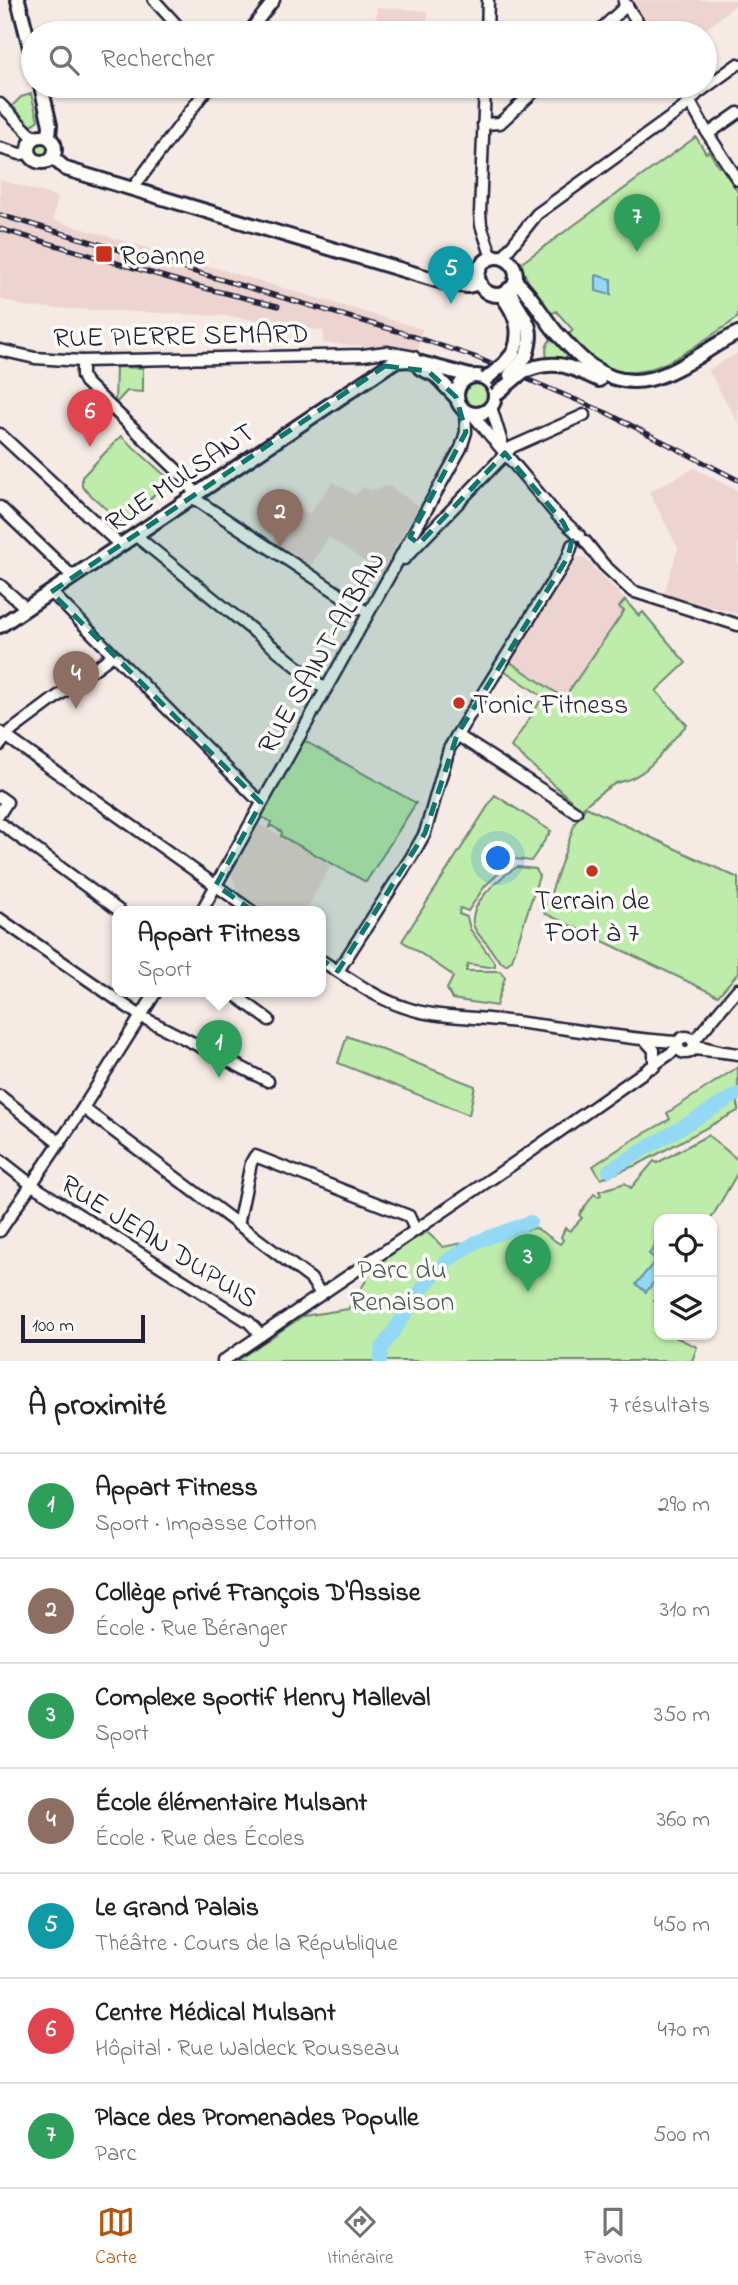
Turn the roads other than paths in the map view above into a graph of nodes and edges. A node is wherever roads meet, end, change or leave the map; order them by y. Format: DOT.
graph roads {
  1 [pos="18,0"];
  2 [pos="154,0"];
  3 [pos="274,0"];
  4 [pos="488,0"];
  5 [pos="625,3"];
  6 [pos="23,21"];
  7 [pos="173,21"];
  8 [pos="257,21"];
  9 [pos="487,21"];
  10 [pos="608,21"];
  11 [pos="637,21"];
  12 [pos="738,64"];
  13 [pos="717,79"];
  14 [pos="44,98"];
  15 [pos="200,98"];
  16 [pos="485,98"];
  17 [pos="527,98"];
  18 [pos="692,98"];
  19 [pos="689,100"];
  20 [pos="0,104"];
  21 [pos="738,113"];
  22 [pos="484,124"];
  23 [pos="708,134"];
  24 [pos="50,137"];
  25 [pos="34,138"];
  26 [pos="0,148"];
  27 [pos="29,153"];
  28 [pos="53,158"];
  29 [pos="738,180"];
  30 [pos="133,188"];
  31 [pos="160,197"];
  32 [pos="497,258"];
  33 [pos="480,268"];
  34 [pos="480,283"];
  35 [pos="508,288"];
  36 [pos="736,333"];
  37 [pos="0,350"];
  38 [pos="363,355"];
  39 [pos="82,361"];
  40 [pos="385,366"];
  41 [pos="440,368"];
  42 [pos="470,376"];
  43 [pos="643,382"];
  44 [pos="492,392"];
  45 [pos="456,397"];
  46 [pos="468,412"];
  47 [pos="584,415"];
  48 [pos="0,434"];
  49 [pos="505,453"];
  50 [pos="194,495"];
  51 [pos="0,508"];
  52 [pos="135,535"];
  53 [pos="578,543"];
  54 [pos="120,545"];
  55 [pos="394,569"];
  56 [pos="73,577"];
  57 [pos="0,585"];
  58 [pos="51,592"];
  59 [pos="26,608"];
  60 [pos="368,613"];
  61 [pos="738,625"];
  62 [pos="0,626"];
  63 [pos="113,655"];
  64 [pos="325,689"];
  65 [pos="457,734"];
  66 [pos="2,738"];
  67 [pos="0,797"];
  68 [pos="262,801"];
  69 [pos="576,812"];
  70 [pos="0,813"];
  71 [pos="0,823"];
  72 [pos="216,885"];
  73 [pos="113,906"];
  74 [pos="204,906"];
  75 [pos="245,906"];
  76 [pos="0,919"];
  77 [pos="326,964"];
  78 [pos="338,971"];
  79 [pos="738,989"];
  80 [pos="112,996"];
  81 [pos="113,997"];
  82 [pos="153,997"];
  83 [pos="238,997"];
  84 [pos="142,1017"];
  85 [pos="269,1020"];
  86 [pos="645,1040"];
  87 [pos="686,1045"];
  88 [pos="738,1054"];
  89 [pos="654,1067"];
  90 [pos="268,1081"];
  91 [pos="0,1096"];
  92 [pos="83,1108"];
  93 [pos="60,1143"];
  94 [pos="0,1160"];
  95 [pos="32,1185"];
  96 [pos="238,1225"];
  97 [pos="415,1230"];
  98 [pos="0,1231"];
  99 [pos="321,1294"];
  100 [pos="261,1335"];
  101 [pos="223,1361"];
  1 -- 6 [label="main road"];
  2 -- 7 [label="street"];
  3 -- 8 [label="street"];
  4 -- 9 [label="street"];
  5 -- 10 [label="street"];
  5 -- 11 [label="street"];
  12 -- 13 [label="street"];
  14 -- 24 [label="main road"];
  15 -- 30 [label="street"];
  16 -- 22 [label="street"];
  17 -- 22 [label="street"];
  18 -- 19 [label="street"];
  19 -- 23 [label="street"];
  19 -- 32 [label="street"];
  20 -- 25 [label="street"];
  21 -- 23 [label="street"];
  22 -- 32 [label="street"];
  23 -- 29 [label="street"];
  24 -- 25 [label="main road"];
  24 -- 28 [label="main road"];
  25 -- 27 [label="main road"];
  26 -- 27 [label="street"];
  27 -- 28 [label="main road"];
  28 -- 30 [label="main road"];
  30 -- 31 [label="main road"];
  31 -- 33 [label="main road"];
  31 -- 34 [label="main road"];
  32 -- 33 [label="main road"];
  32 -- 35 [label="main road"];
  33 -- 34 [label="main road"];
  34 -- 35 [label="main road"];
  35 -- 43 [label="main road"];
  35 -- 44 [label="main road, bridge"];
  36 -- 43 [label="main road"];
  37 -- 39 [label="street, RUE PIERRE SEMARD"];
  38 -- 39 [label="street, RUE PIERRE SEMARD"];
  38 -- 40 [label="street, RUE PIERRE SEMARD"];
  38 -- 41 [label="street, RUE PIERRE SEMARD"];
  39 -- 50 [label="street"];
  40 -- 41 [label="main road, RUE MULSANT"];
  40 -- 45 [label="main road"];
  40 -- 50 [label="main road, RUE MULSANT"];
  41 -- 42 [label="main road, RUE MULSANT"];
  42 -- 44 [label="main road"];
  42 -- 45 [label="main road"];
  43 -- 44 [label="main road, bridge"];
  44 -- 46 [label="main road"];
  44 -- 49 [label="street"];
  45 -- 46 [label="main road"];
  46 -- 49 [label="street"];
  46 -- 55 [label="street, RUE SAINT-ALBAN"];
  47 -- 49 [label="street"];
  48 -- 54 [label="street"];
  49 -- 53 [label="street"];
  49 -- 55 [label="street"];
  50 -- 52 [label="main road, RUE MULSANT"];
  50 -- 60 [label="street"];
  51 -- 56 [label="street"];
  52 -- 54 [label="main road, RUE MULSANT"];
  52 -- 64 [label="street"];
  53 -- 61 [label="street"];
  53 -- 65 [label="street"];
  54 -- 56 [label="main road, RUE MULSANT"];
  55 -- 60 [label="street, RUE SAINT-ALBAN"];
  56 -- 58 [label="main road, RUE MULSANT"];
  57 -- 59 [label="street"];
  58 -- 59 [label="main road, RUE MULSANT"];
  58 -- 63 [label="street"];
  59 -- 62 [label="main road, RUE MULSANT"];
  60 -- 64 [label="street, RUE SAINT-ALBAN"];
  63 -- 66 [label="street"];
  63 -- 68 [label="street"];
  64 -- 68 [label="street, RUE SAINT-ALBAN"];
  65 -- 69 [label="street"];
  65 -- 78 [label="street"];
  66 -- 72 [label="street"];
  67 -- 70 [label="street"];
  68 -- 72 [label="street, RUE SAINT-ALBAN"];
  71 -- 73 [label="street"];
  72 -- 74 [label="street, RUE SAINT-ALBAN"];
  72 -- 75 [label="street"];
  76 -- 80 [label="street"];
  77 -- 78 [label="street"];
  78 -- 86 [label="street"];
  79 -- 87 [label="street"];
  81 -- 84 [label="street"];
  82 -- 84 [label="street"];
  83 -- 85 [label="street"];
  84 -- 90 [label="street"];
  84 -- 92 [label="street"];
  86 -- 87 [label="street"];
  86 -- 89 [label="street"];
  87 -- 88 [label="street"];
  87 -- 89 [label="street"];
  89 -- 97 [label="street"];
  91 -- 93 [label="street"];
  92 -- 93 [label="street"];
  92 -- 96 [label="street"];
  93 -- 95 [label="street"];
  94 -- 95 [label="street, RUE JEAN DUPUIS"];
  95 -- 98 [label="street"];
  95 -- 100 [label="street, RUE JEAN DUPUIS"];
  96 -- 97 [label="street"];
  96 -- 99 [label="street"];
  97 -- 99 [label="street"];
  99 -- 100 [label="street"];
  100 -- 101 [label="street"];
}
